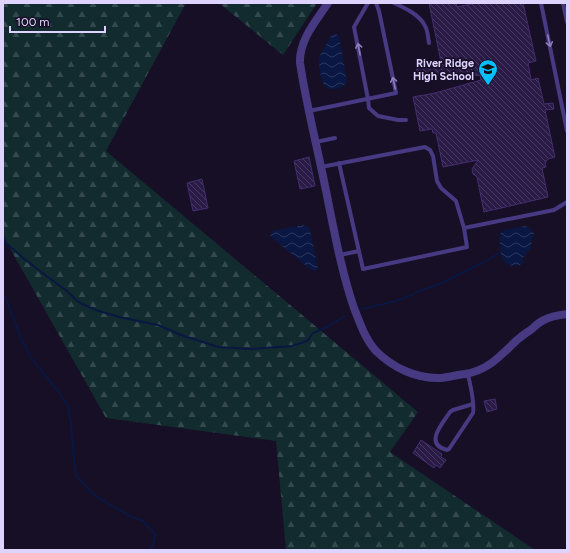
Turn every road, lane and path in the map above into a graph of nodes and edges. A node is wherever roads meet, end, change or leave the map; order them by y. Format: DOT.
graph roads {
  1 [pos="328,3"];
  2 [pos="368,3"];
  3 [pos="376,3"];
  4 [pos="394,3"];
  5 [pos="541,3"];
  6 [pos="563,3"];
  7 [pos="567,22"];
  8 [pos="430,42"];
  9 [pos="368,99"];
  10 [pos="309,111"];
  11 [pos="406,120"];
  12 [pos="567,131"];
  13 [pos="335,138"];
  14 [pos="316,142"];
  15 [pos="340,164"];
  16 [pos="321,167"];
  17 [pos="567,202"];
  18 [pos="464,228"];
  19 [pos="359,251"];
  20 [pos="339,255"];
  21 [pos="567,314"];
  22 [pos="468,374"];
  23 [pos="473,404"];
  1 -- 10 [label="street"];
  9 -- 2 [label="lane, one-way"];
  9 -- 3 [label="lane, one-way"];
  4 -- 8 [label="lane"];
  5 -- 12 [label="lane, one-way"];
  6 -- 7 [label="lane"];
  9 -- 10 [label="lane"];
  9 -- 11 [label="lane"];
  10 -- 14 [label="street"];
  13 -- 14 [label="lane"];
  14 -- 16 [label="street"];
  15 -- 16 [label="lane"];
  15 -- 18 [label="lane"];
  15 -- 19 [label="lane"];
  16 -- 20 [label="street"];
  17 -- 18 [label="lane"];
  18 -- 19 [label="lane"];
  19 -- 20 [label="lane"];
  20 -- 22 [label="street"];
  21 -- 22 [label="street"];
  22 -- 23 [label="lane"];
  23 -- 23 [label="lane"];
}
